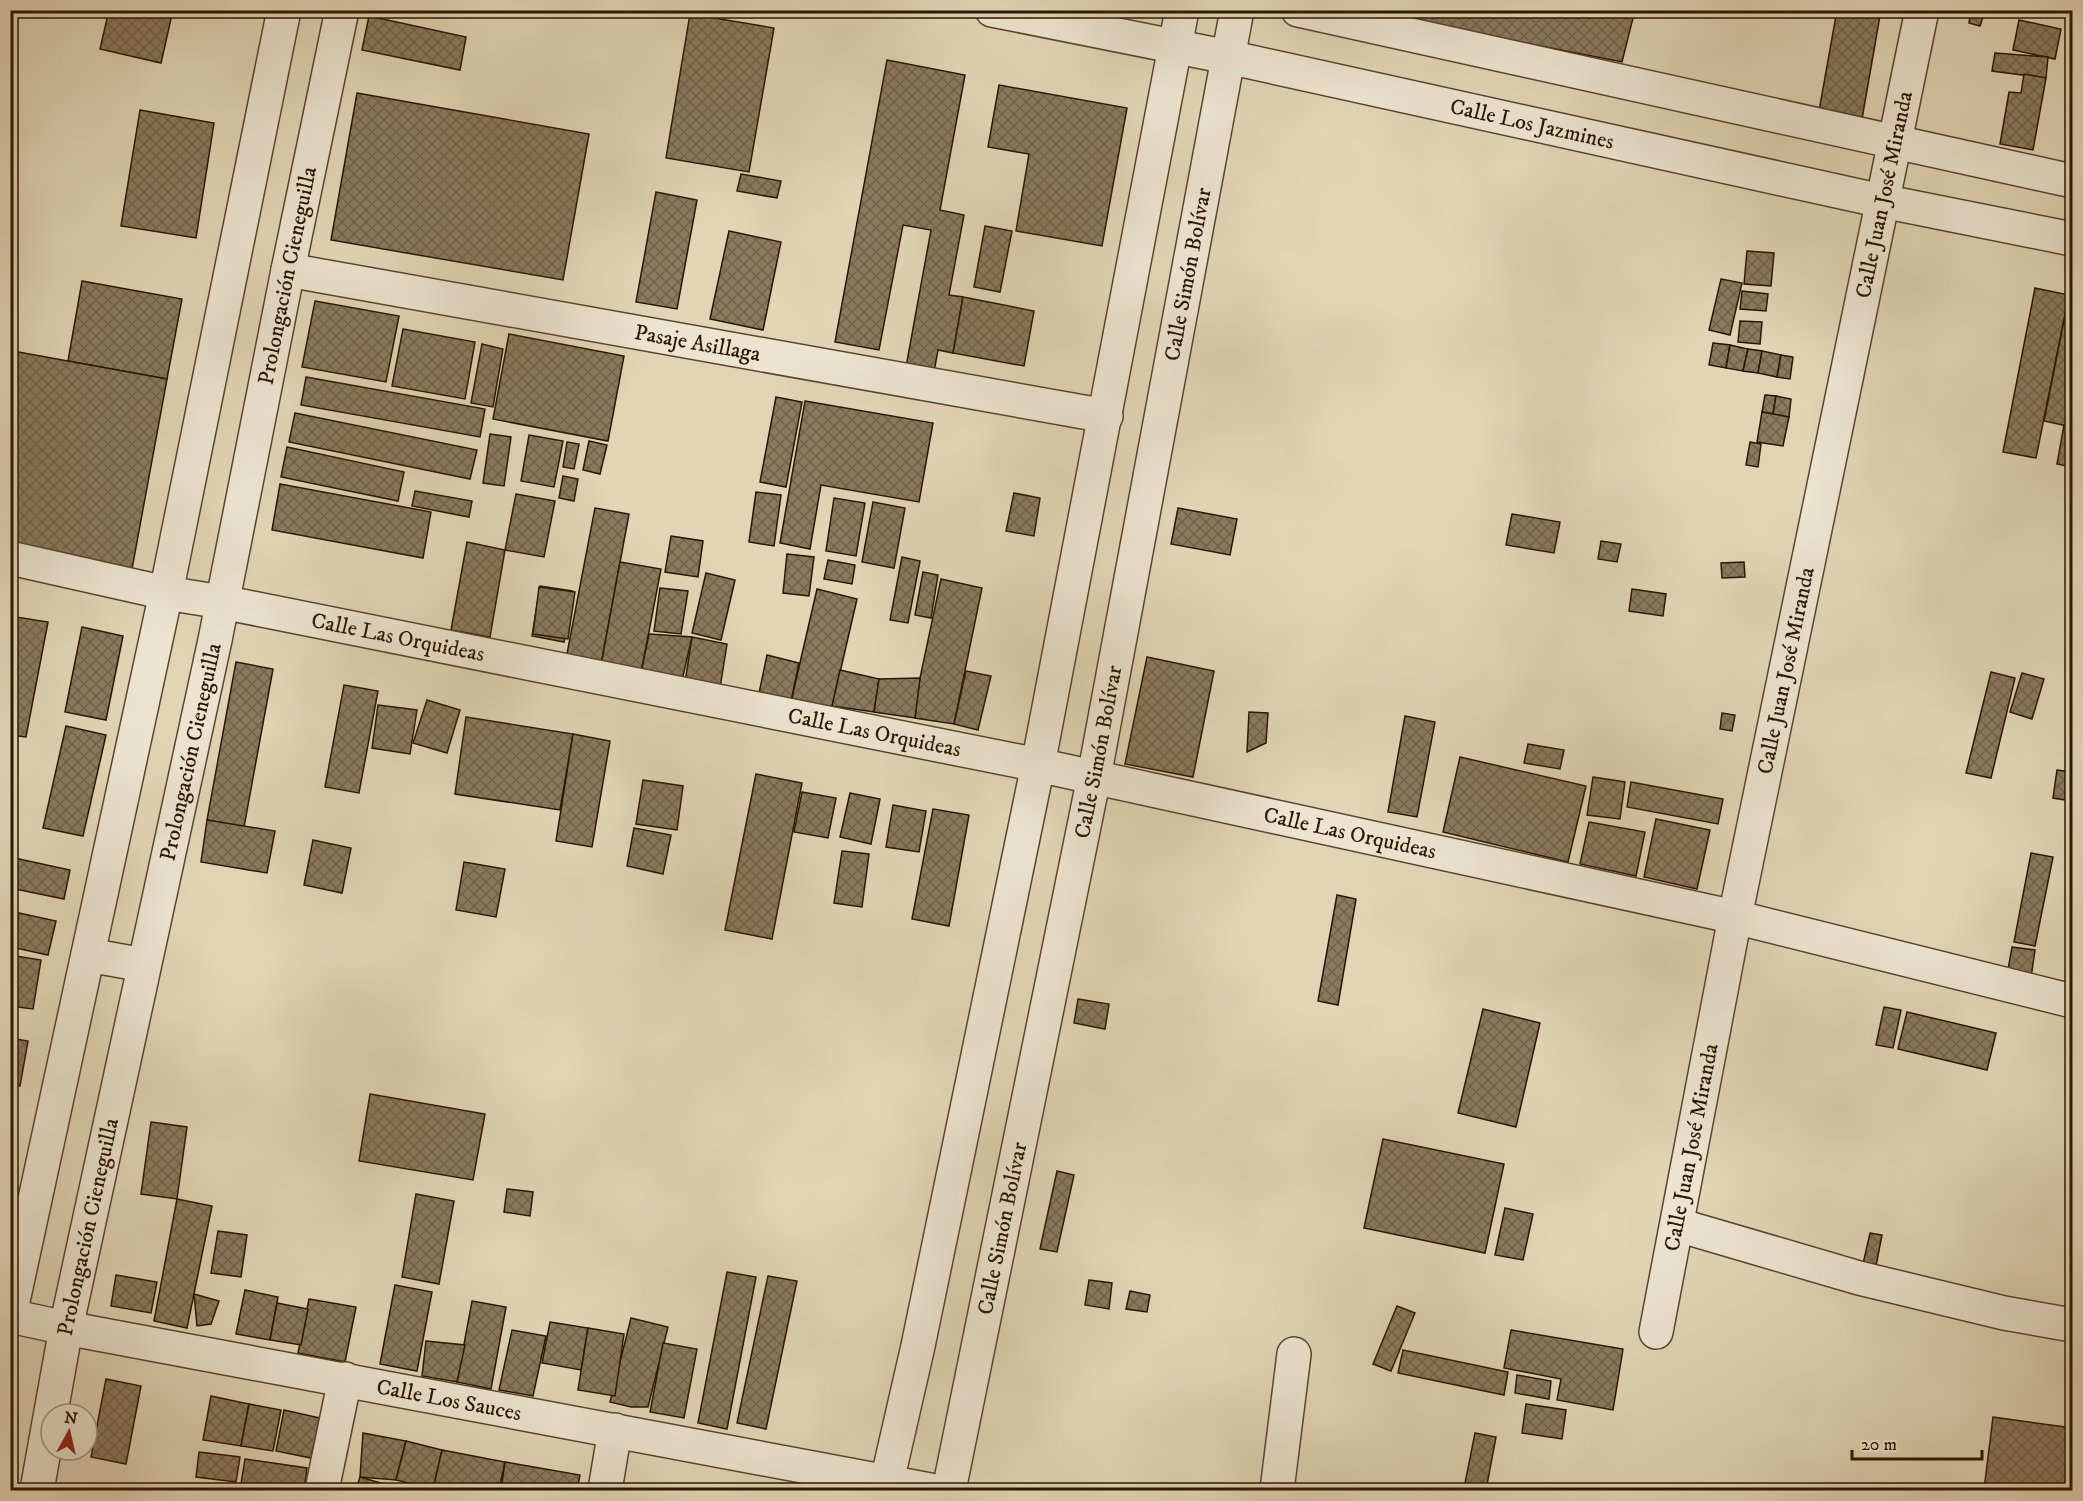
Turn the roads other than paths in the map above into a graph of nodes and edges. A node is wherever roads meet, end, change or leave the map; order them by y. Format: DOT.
graph roads {
  1 [pos="284,10"];
  2 [pos="342,10"];
  3 [pos="992,10"];
  4 [pos="1182,10"];
  5 [pos="1237,10"];
  6 [pos="1298,10"];
  7 [pos="1922,10"];
  8 [pos="1176,47"];
  9 [pos="1228,57"];
  10 [pos="1895,142"];
  11 [pos="2073,182"];
  12 [pos="1882,201"];
  13 [pos="2073,239"];
  14 [pos="288,270"];
  15 [pos="1106,416"];
  16 [pos="10,558"];
  17 [pos="166,593"];
  18 [pos="222,602"];
  19 [pos="1038,765"];
  20 [pos="1094,777"];
  21 [pos="1735,917"];
  22 [pos="88,955"];
  23 [pos="144,965"];
  24 [pos="2073,1001"];
  25 [pos="1678,1224"];
  26 [pos="10,1315"];
  27 [pos="2073,1325"];
  28 [pos="66,1328"];
  29 [pos="1656,1332"];
  30 [pos="1294,1354"];
  31 [pos="345,1379"];
  32 [pos="615,1430"];
  33 [pos="887,1486"];
  34 [pos="37,1491"];
  35 [pos="322,1491"];
  36 [pos="605,1491"];
  37 [pos="930,1491"];
  38 [pos="950,1491"];
  39 [pos="1277,1491"];
  1 -- 17 [label="street"];
  2 -- 14 [label="street, Prolongación Cieneguilla"];
  3 -- 8 [label="street, Calle Los Jazmines"];
  4 -- 8 [label="street"];
  5 -- 9 [label="street, Calle Simón Bolívar"];
  6 -- 10 [label="street"];
  7 -- 10 [label="street, Calle Juan José Miranda"];
  8 -- 9 [label="street, Calle Los Jazmines"];
  8 -- 15 [label="street"];
  9 -- 12 [label="street, Calle Los Jazmines"];
  9 -- 20 [label="street, Calle Simón Bolívar"];
  10 -- 11 [label="street"];
  10 -- 12 [label="street, Calle Juan José Miranda"];
  12 -- 13 [label="street, Calle Los Jazmines"];
  12 -- 21 [label="street, Calle Juan José Miranda"];
  14 -- 15 [label="street, Pasaje Asillaga"];
  14 -- 18 [label="street, Prolongación Cieneguilla"];
  15 -- 19 [label="street"];
  16 -- 17 [label="street, Calle Las Orquideas"];
  17 -- 18 [label="street, Calle Las Orquideas"];
  17 -- 22 [label="street"];
  18 -- 19 [label="street, Calle Las Orquideas"];
  18 -- 23 [label="street, Prolongación Cieneguilla"];
  19 -- 20 [label="street, Calle Las Orquideas"];
  19 -- 33 [label="street"];
  20 -- 21 [label="street, Calle Las Orquideas"];
  20 -- 38 [label="street, Calle Simón Bolívar"];
  21 -- 24 [label="street, Calle Las Orquideas"];
  21 -- 25 [label="street, Calle Juan José Miranda"];
  22 -- 23 [label="street"];
  22 -- 26 [label="street"];
  23 -- 28 [label="street, Prolongación Cieneguilla"];
  25 -- 27 [label="street"];
  25 -- 29 [label="street, Calle Juan José Miranda"];
  26 -- 28 [label="street, Calle Los Sauces"];
  28 -- 31 [label="street, Calle Los Sauces"];
  28 -- 34 [label="street, Prolongación Cieneguilla"];
  30 -- 39 [label="street"];
  31 -- 32 [label="street, Calle Los Sauces"];
  31 -- 35 [label="street"];
  32 -- 33 [label="street, Calle Los Sauces"];
  32 -- 36 [label="street"];
  33 -- 37 [label="street, Calle Los Sauces"];
}
